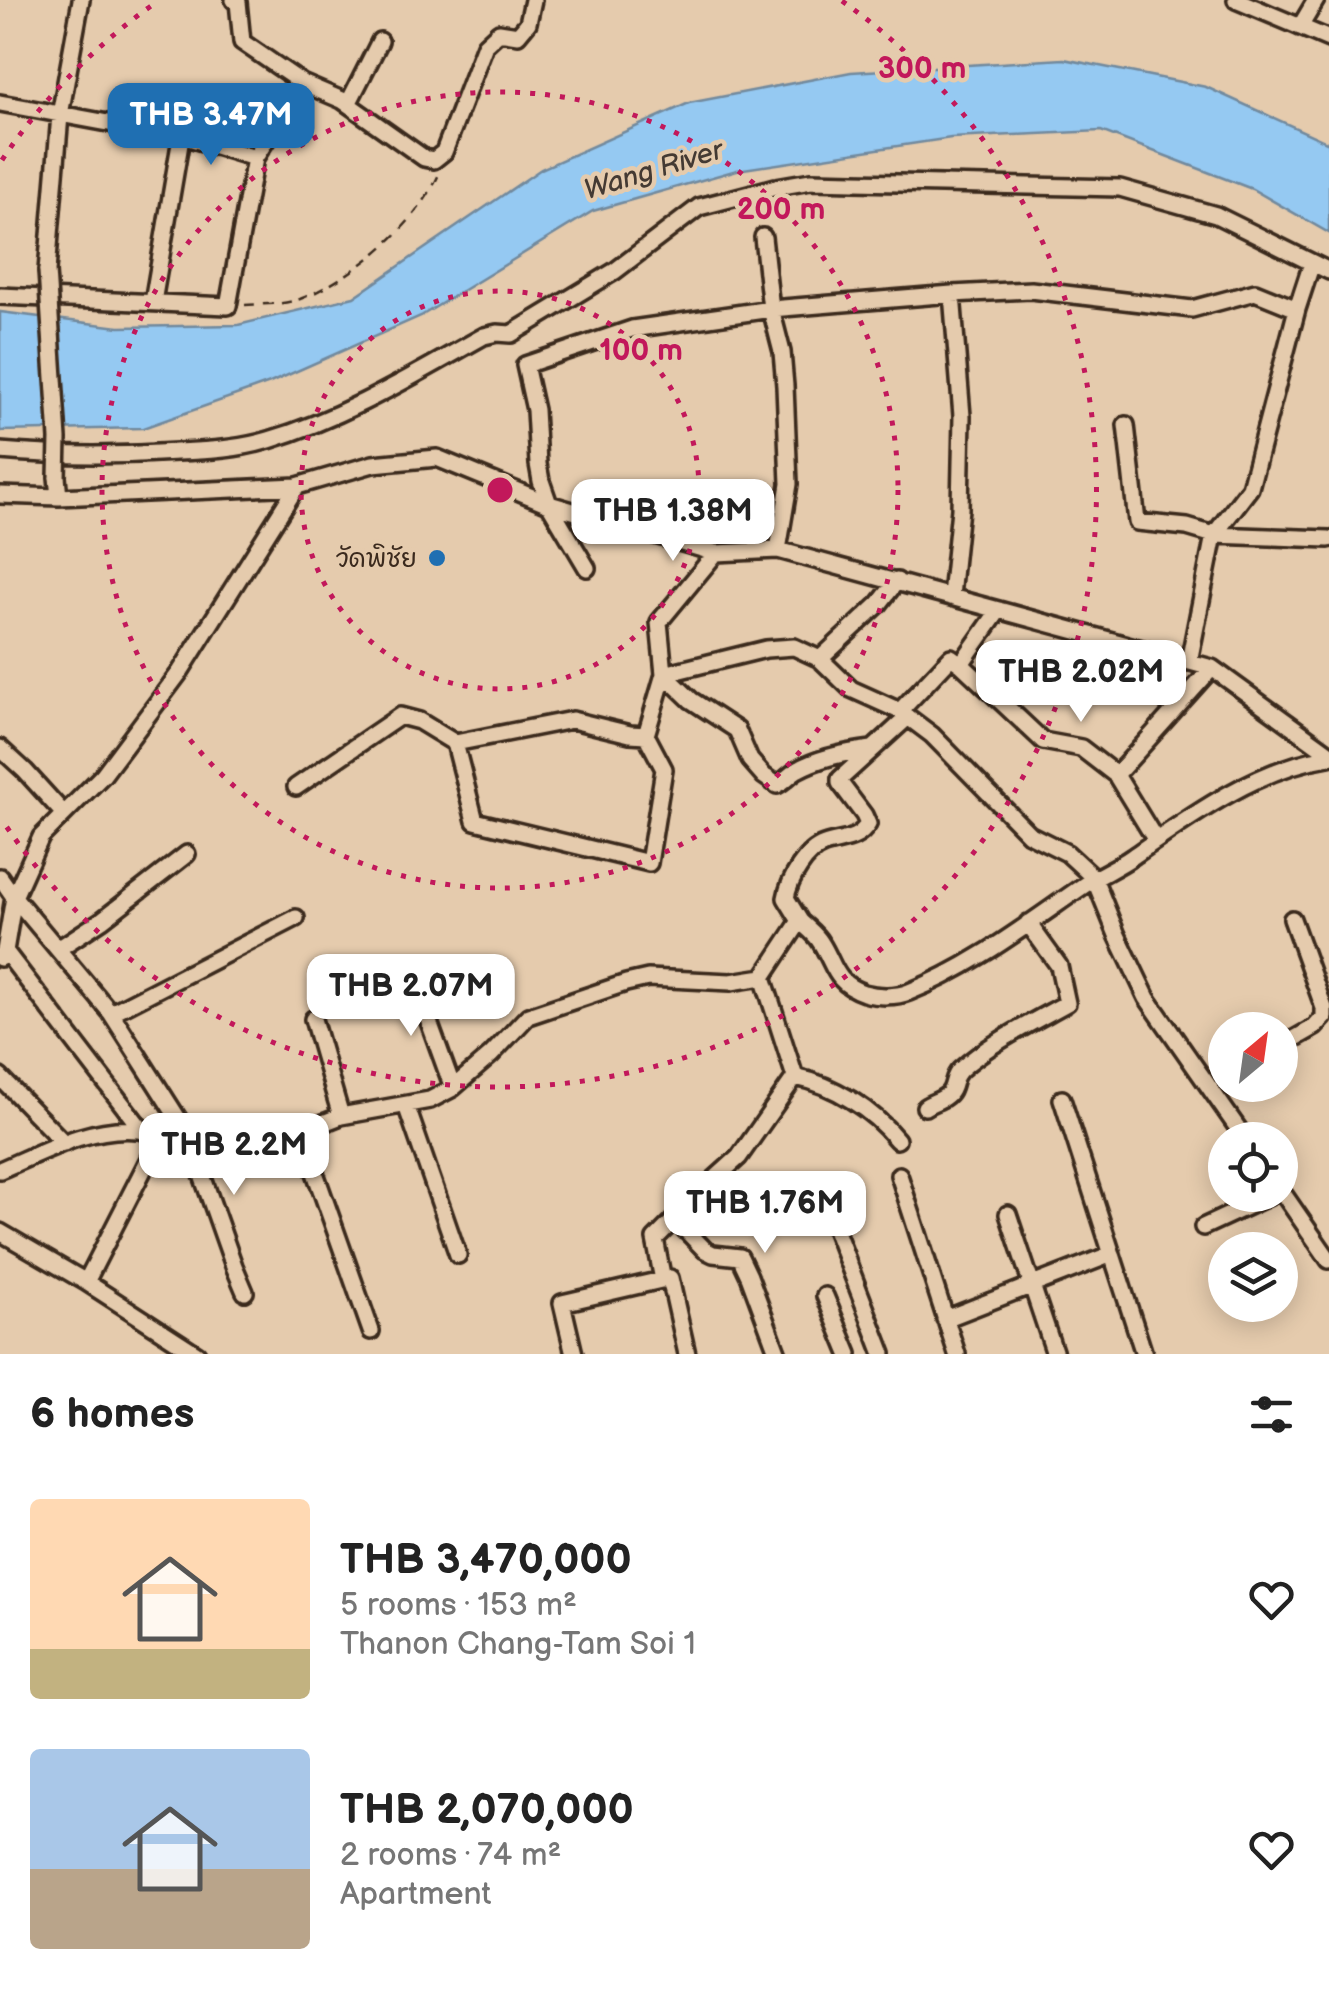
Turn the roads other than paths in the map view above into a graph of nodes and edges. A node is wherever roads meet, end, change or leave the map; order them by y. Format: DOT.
graph roads {
  1 [pos="81,0"];
  2 [pos="234,0"];
  3 [pos="533,0"];
  4 [pos="1236,0"];
  5 [pos="1316,0"];
  6 [pos="1300,27"];
  7 [pos="1329,39"];
  8 [pos="380,41"];
  9 [pos="302,83"];
  10 [pos="0,103"];
  11 [pos="348,104"];
  12 [pos="60,115"];
  13 [pos="181,138"];
  14 [pos="255,158"];
  15 [pos="763,238"];
  16 [pos="1312,263"];
  17 [pos="1329,271"];
  18 [pos="952,294"];
  19 [pos="0,296"];
  20 [pos="153,302"];
  21 [pos="771,308"];
  22 [pos="1297,309"];
  23 [pos="510,334"];
  24 [pos="525,365"];
  25 [pos="1126,425"];
  26 [pos="0,451"];
  27 [pos="297,486"];
  28 [pos="0,495"];
  29 [pos="58,497"];
  30 [pos="549,504"];
  31 [pos="1214,535"];
  32 [pos="1329,538"];
  33 [pos="778,550"];
  34 [pos="716,553"];
  35 [pos="587,568"];
  36 [pos="896,581"];
  37 [pos="951,596"];
  38 [pos="999,610"];
  39 [pos="820,660"];
  40 [pos="1189,662"];
  41 [pos="962,664"];
  42 [pos="1212,668"];
  43 [pos="664,674"];
  44 [pos="904,714"];
  45 [pos="646,735"];
  46 [pos="455,742"];
  47 [pos="0,748"];
  48 [pos="872,749"];
  49 [pos="1329,755"];
  50 [pos="1116,775"];
  51 [pos="296,787"];
  52 [pos="64,814"];
  53 [pos="1156,839"];
  54 [pos="187,854"];
  55 [pos="0,878"];
  56 [pos="1094,878"];
  57 [pos="14,897"];
  58 [pos="296,918"];
  59 [pos="1292,919"];
  60 [pos="800,921"];
  61 [pos="1028,923"];
  62 [pos="58,949"];
  63 [pos="2,955"];
  64 [pos="412,975"];
  65 [pos="763,977"];
  66 [pos="111,1013"];
  67 [pos="313,1019"];
  68 [pos="1298,1037"];
  69 [pos="0,1076"];
  70 [pos="795,1078"];
  71 [pos="1208,1084"];
  72 [pos="452,1088"];
  73 [pos="1062,1099"];
  74 [pos="406,1105"];
  75 [pos="925,1107"];
  76 [pos="341,1116"];
  77 [pos="142,1130"];
  78 [pos="301,1133"];
  79 [pos="159,1139"];
  80 [pos="897,1140"];
  81 [pos="64,1143"];
  82 [pos="196,1158"];
  83 [pos="0,1170"];
  84 [pos="898,1175"];
  85 [pos="824,1200"];
  86 [pos="1234,1212"];
  87 [pos="1295,1212"];
  88 [pos="1008,1214"];
  89 [pos="675,1219"];
  90 [pos="1203,1226"];
  91 [pos="0,1232"];
  92 [pos="1112,1254"];
  93 [pos="458,1255"];
  94 [pos="1329,1260"];
  95 [pos="663,1280"];
  96 [pos="86,1282"];
  97 [pos="1032,1286"];
  98 [pos="246,1292"];
  99 [pos="825,1296"];
  100 [pos="945,1319"];
  101 [pos="371,1331"];
  102 [pos="197,1354"];
  103 [pos="574,1354"];
  104 [pos="687,1354"];
  105 [pos="778,1354"];
  106 [pos="849,1354"];
  107 [pos="882,1354"];
  108 [pos="956,1354"];
  109 [pos="1055,1354"];
  110 [pos="1144,1354"];
  1 -- 12 [label="street"];
  2 -- 9 [label="street"];
  3 -- 11 [label="street"];
  4 -- 6 [label="street"];
  5 -- 6 [label="street"];
  6 -- 7 [label="street"];
  8 -- 11 [label="street"];
  9 -- 11 [label="street"];
  9 -- 14 [label="street"];
  10 -- 12 [label="street"];
  12 -- 13 [label="street"];
  12 -- 29 [label="street, bridge"];
  13 -- 14 [label="street"];
  13 -- 20 [label="street"];
  14 -- 20 [label="street"];
  15 -- 21 [label="street"];
  16 -- 17 [label="street"];
  16 -- 22 [label="street"];
  16 -- 23 [label="street"];
  18 -- 21 [label="street"];
  18 -- 22 [label="street"];
  18 -- 37 [label="street"];
  19 -- 20 [label="street"];
  21 -- 24 [label="street"];
  21 -- 33 [label="street"];
  22 -- 31 [label="street"];
  23 -- 24 [label="street"];
  23 -- 26 [label="street"];
  24 -- 30 [label="street"];
  25 -- 31 [label="street"];
  27 -- 29 [label="street"];
  27 -- 30 [label="street"];
  27 -- 52 [label="street"];
  28 -- 29 [label="street"];
  30 -- 34 [label="street"];
  30 -- 35 [label="street"];
  31 -- 32 [label="street"];
  31 -- 40 [label="street"];
  33 -- 34 [label="street"];
  33 -- 36 [label="street"];
  34 -- 43 [label="street"];
  36 -- 37 [label="street"];
  36 -- 39 [label="street"];
  37 -- 38 [label="street"];
  38 -- 40 [label="street"];
  38 -- 41 [label="street"];
  39 -- 43 [label="street"];
  39 -- 44 [label="street"];
  40 -- 42 [label="street"];
  41 -- 44 [label="street"];
  41 -- 50 [label="street"];
  42 -- 49 [label="street"];
  42 -- 50 [label="street"];
  43 -- 45 [label="street"];
  43 -- 48 [label="street"];
  44 -- 48 [label="street"];
  44 -- 56 [label="street"];
  45 -- 46 [label="street"];
  45 -- 46 [label="street"];
  46 -- 51 [label="street"];
  47 -- 52 [label="street"];
  48 -- 60 [label="street"];
  49 -- 53 [label="street"];
  50 -- 53 [label="street"];
  52 -- 57 [label="street"];
  53 -- 56 [label="street"];
  54 -- 62 [label="street"];
  55 -- 57 [label="street"];
  56 -- 61 [label="street"];
  56 -- 71 [label="street"];
  57 -- 62 [label="street"];
  57 -- 63 [label="street"];
  58 -- 66 [label="street"];
  59 -- 68 [label="street"];
  60 -- 61 [label="street"];
  60 -- 65 [label="street"];
  61 -- 75 [label="street"];
  62 -- 66 [label="street"];
  63 -- 77 [label="street"];
  64 -- 72 [label="street"];
  65 -- 70 [label="street"];
  65 -- 72 [label="street"];
  66 -- 82 [label="street"];
  67 -- 76 [label="street"];
  69 -- 81 [label="street"];
  70 -- 80 [label="street"];
  70 -- 89 [label="street"];
  72 -- 74 [label="street"];
  73 -- 92 [label="street"];
  74 -- 76 [label="street"];
  74 -- 93 [label="street"];
  76 -- 78 [label="street"];
  77 -- 79 [label="street"];
  77 -- 81 [label="street"];
  78 -- 82 [label="street"];
  78 -- 101 [label="street"];
  79 -- 82 [label="street"];
  79 -- 96 [label="street"];
  81 -- 83 [label="street"];
  82 -- 98 [label="street"];
  84 -- 100 [label="street"];
  85 -- 107 [label="street"];
  86 -- 90 [label="street"];
  87 -- 94 [label="street"];
  88 -- 97 [label="street"];
  89 -- 95 [label="street"];
  89 -- 105 [label="street"];
  91 -- 96 [label="street"];
  92 -- 97 [label="street"];
  92 -- 110 [label="street"];
  95 -- 103 [label="street"];
  95 -- 104 [label="street"];
  96 -- 102 [label="street"];
  97 -- 100 [label="street"];
  97 -- 109 [label="street"];
  99 -- 106 [label="street"];
  100 -- 108 [label="street"];
}
